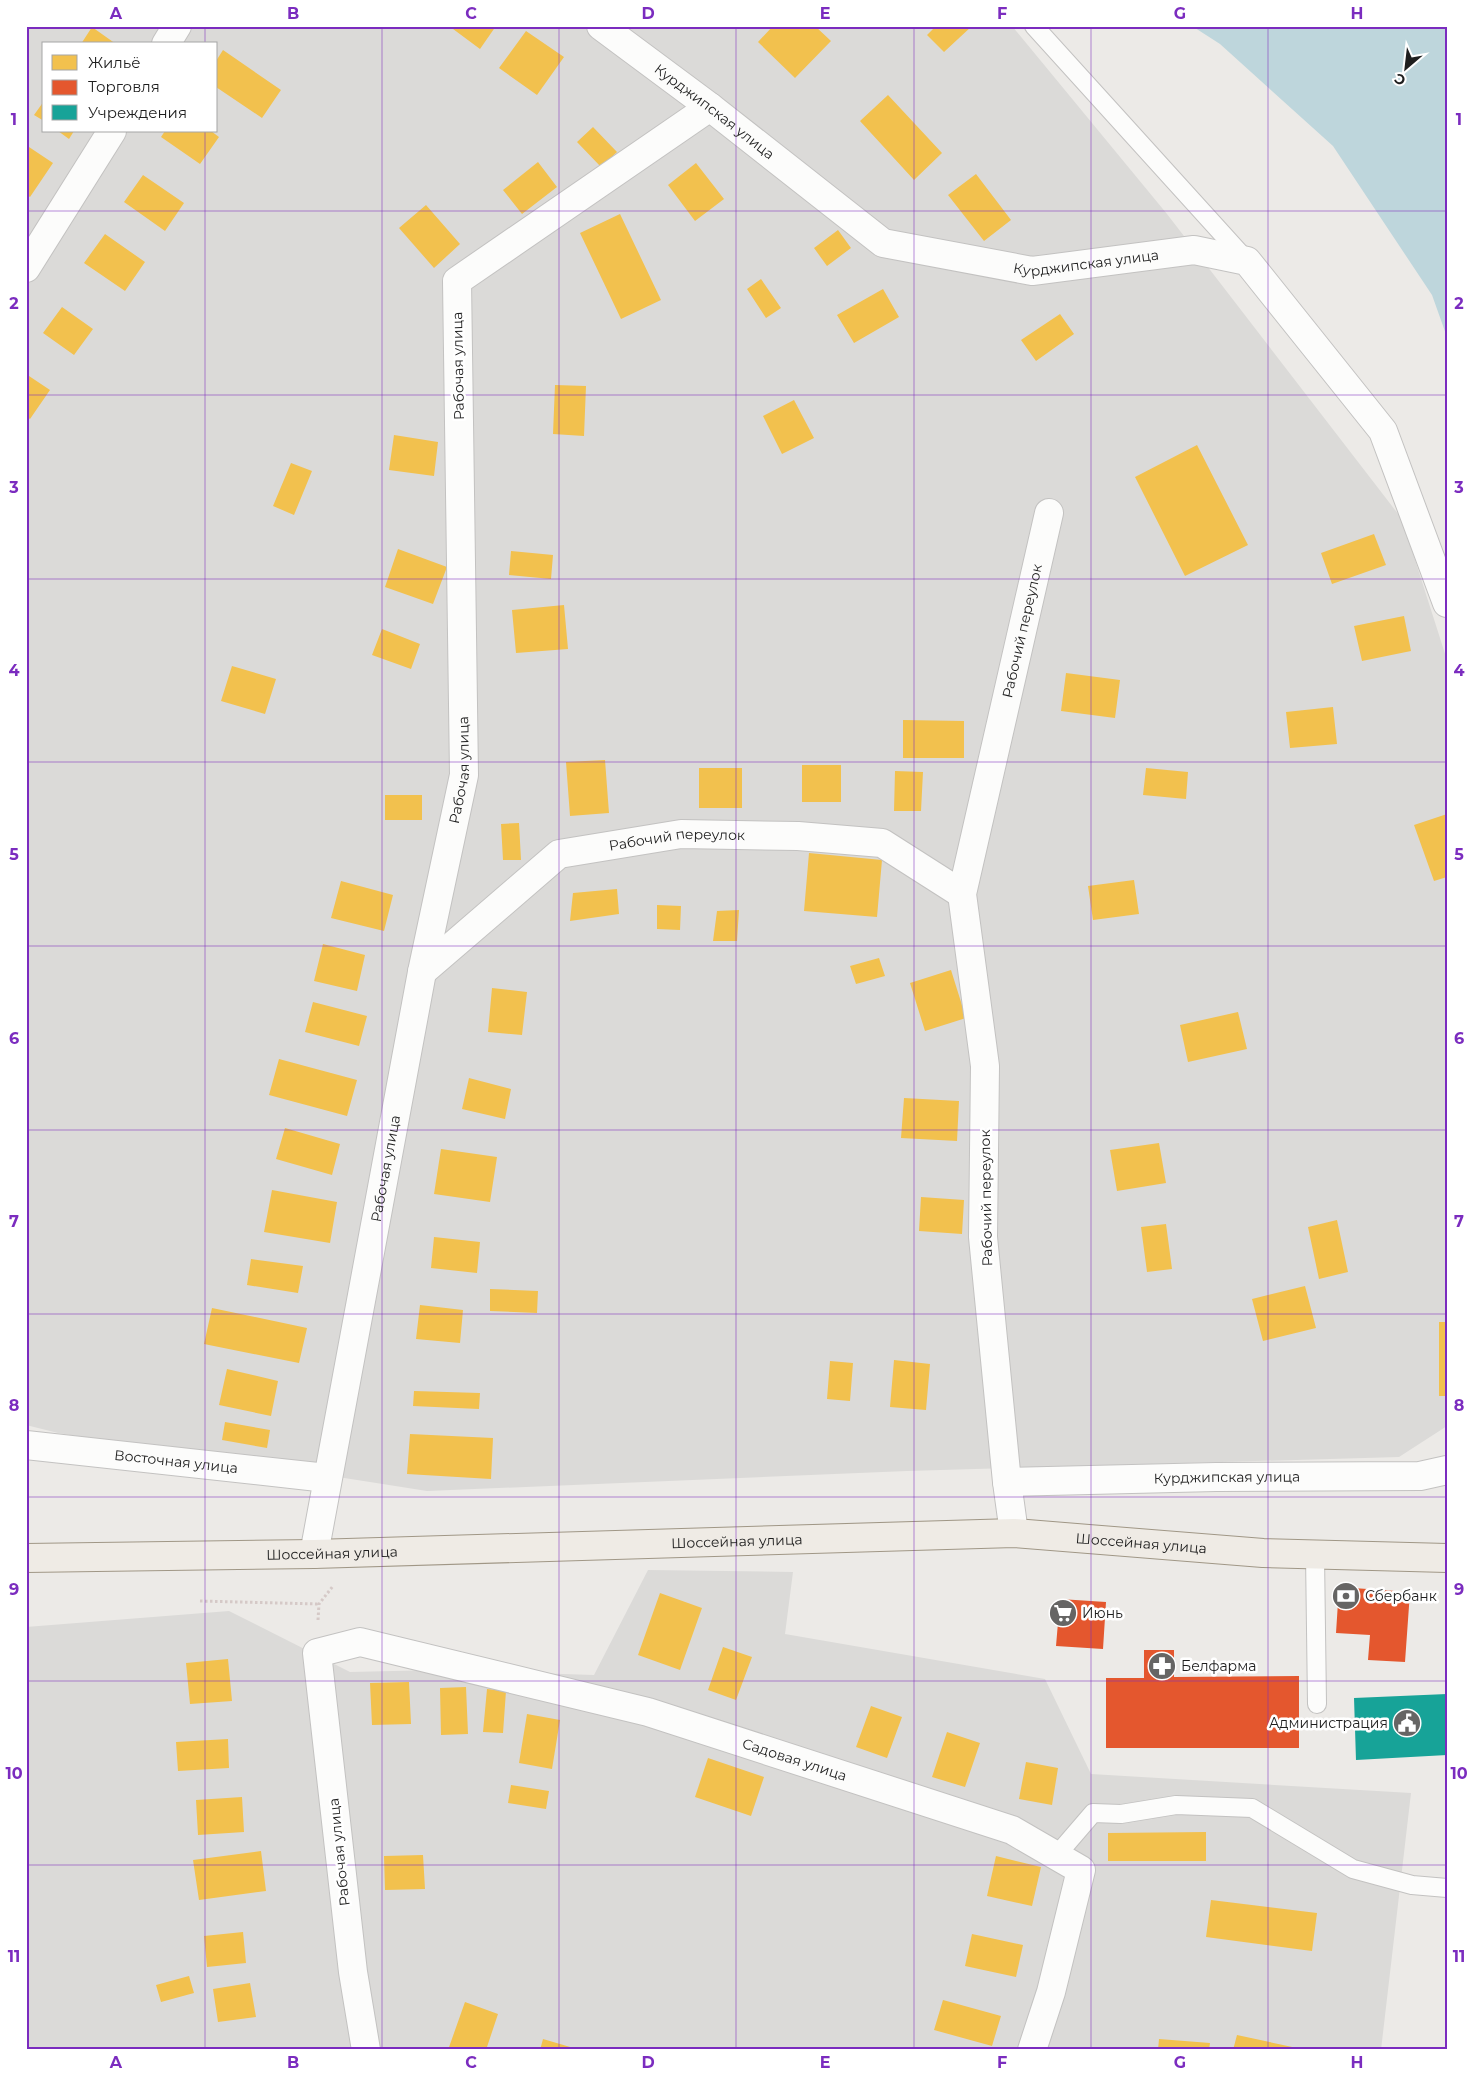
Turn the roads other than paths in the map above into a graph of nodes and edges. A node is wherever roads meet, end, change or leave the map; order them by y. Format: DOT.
graph roads {
  1 [pos="177,26"];
  2 [pos="601,26"];
  3 [pos="1034,26"];
  4 [pos="167,42"];
  5 [pos="710,107"];
  6 [pos="111,132"];
  7 [pos="1247,261"];
  8 [pos="26,268"];
  9 [pos="1049,513"];
  10 [pos="1447,603"];
  11 [pos="962,894"];
  12 [pos="422,972"];
  13 [pos="26,1445"];
  14 [pos="1447,1470"];
  15 [pos="327,1478"];
  16 [pos="1007,1482"];
  17 [pos="1014,1533"];
  18 [pos="314,1554"];
  19 [pos="1315,1555"];
  20 [pos="26,1558"];
  21 [pos="1447,1558"];
  22 [pos="317,1653"];
  23 [pos="1317,1704"];
  24 [pos="1056,1856"];
  25 [pos="1447,1888"];
  26 [pos="366,2050"];
  27 [pos="1032,2050"];
  1 -- 4 [label="street"];
  2 -- 5 [label="street, Курджипская улица"];
  3 -- 7 [label="lane"];
  5 -- 7 [label="street, Курджипская улица"];
  5 -- 12 [label="street, Рабочая улица"];
  6 -- 8 [label="street"];
  7 -- 10 [label="street"];
  9 -- 11 [label="street, Рабочий переулок"];
  11 -- 12 [label="street, Рабочий переулок"];
  11 -- 16 [label="street, Рабочий переулок"];
  12 -- 15 [label="street, Рабочая улица"];
  13 -- 15 [label="street, Восточная улица"];
  14 -- 16 [label="street, Курджипская улица"];
  15 -- 18 [label="street, Рабочая улица"];
  16 -- 17 [label="street, Рабочий переулок"];
  17 -- 18 [label="main road, Шоссейная улица"];
  17 -- 19 [label="main road, Шоссейная улица"];
  18 -- 20 [label="main road, Шоссейная улица"];
  19 -- 21 [label="main road, Шоссейная улица"];
  19 -- 23 [label="lane"];
  22 -- 24 [label="street, Садовая улица"];
  22 -- 26 [label="street, Рабочая улица"];
  24 -- 25 [label="lane"];
  24 -- 27 [label="street, Садовая улица"];
}
